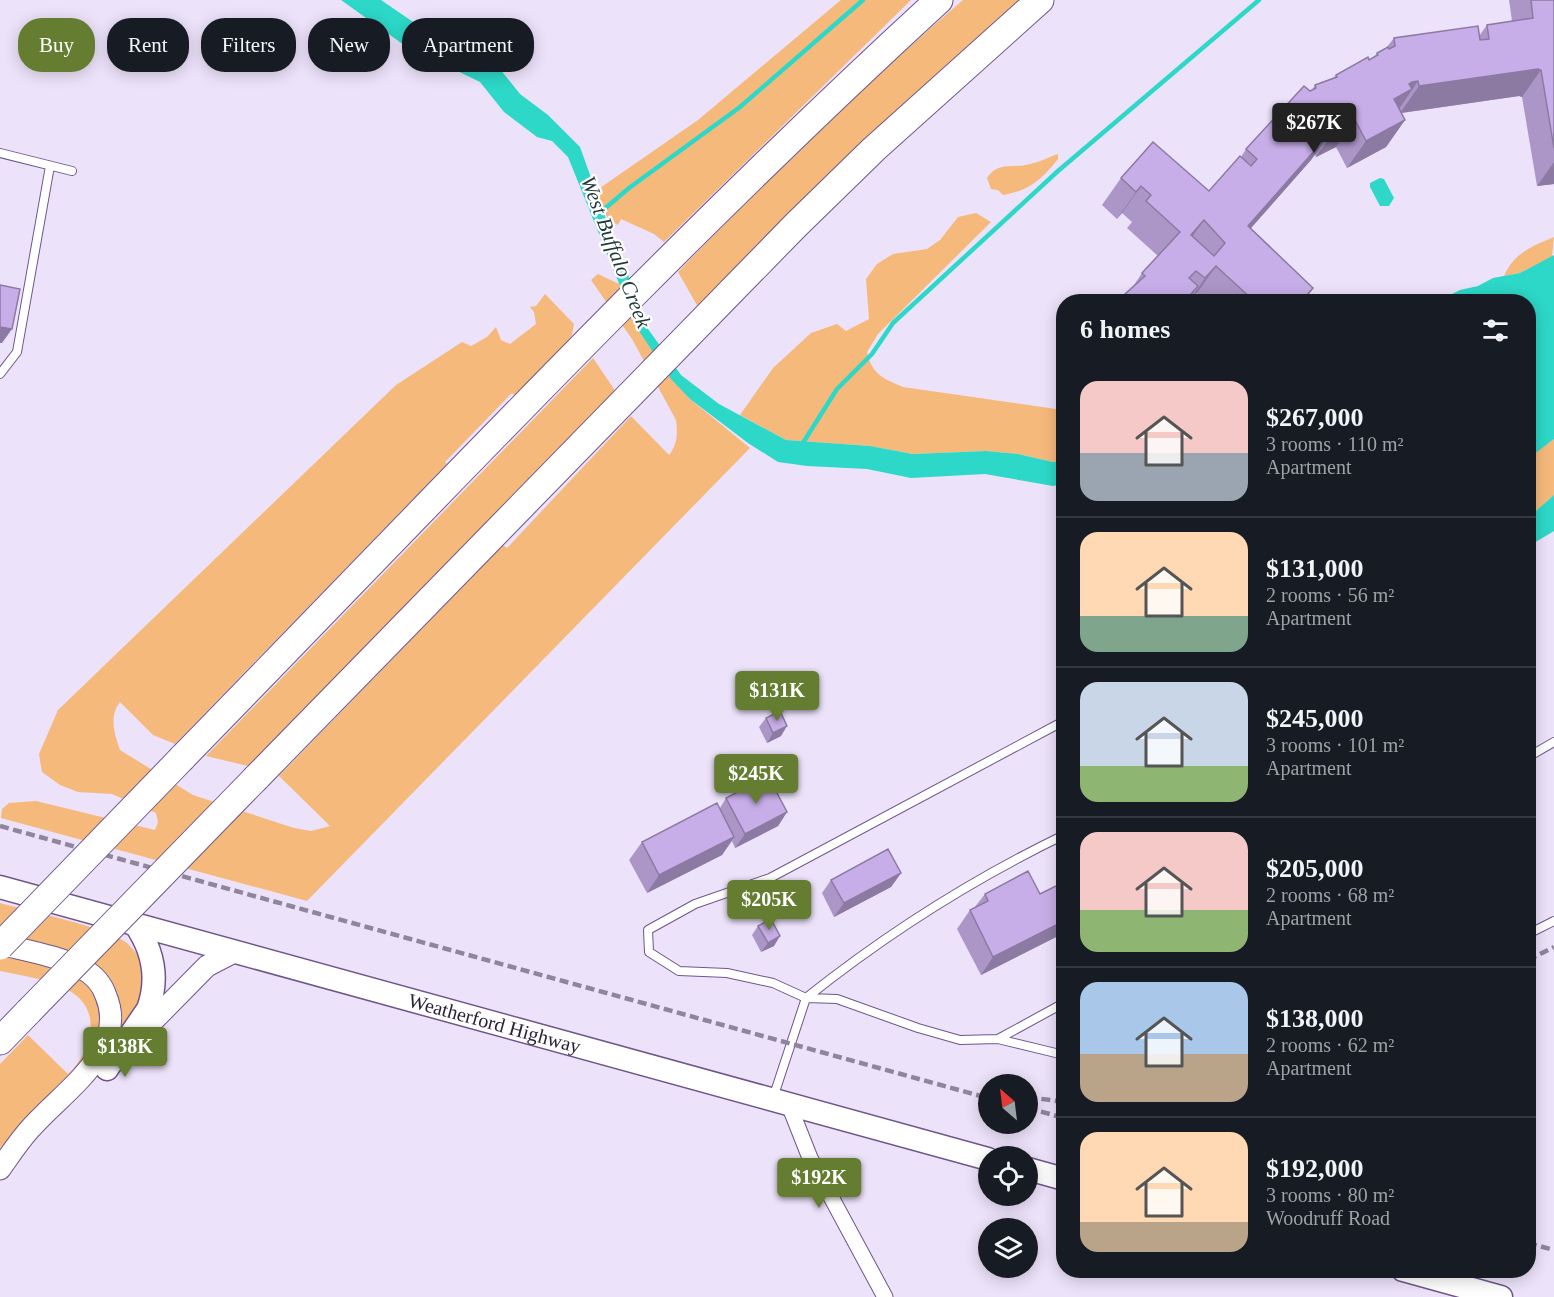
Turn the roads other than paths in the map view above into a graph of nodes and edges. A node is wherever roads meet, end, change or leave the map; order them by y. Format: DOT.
graph roads {
  1 [pos="939,0"];
  2 [pos="1040,0"];
  3 [pos="0,153"];
  4 [pos="50,166"];
  5 [pos="72,171"];
  6 [pos="0,374"];
  7 [pos="1056,725"];
  8 [pos="1554,742"];
  9 [pos="1536,752"];
  10 [pos="1056,840"];
  11 [pos="0,887"];
  12 [pos="1554,921"];
  13 [pos="135,924"];
  14 [pos="1536,930"];
  15 [pos="0,945"];
  16 [pos="234,952"];
  17 [pos="806,998"];
  18 [pos="1056,1007"];
  19 [pos="998,1039"];
  20 [pos="0,1041"];
  21 [pos="1056,1053"];
  22 [pos="106,1069"];
  23 [pos="780,1103"];
  24 [pos="978,1156"];
  25 [pos="0,1169"];
  26 [pos="1038,1172"];
  27 [pos="1056,1177"];
  28 [pos="0,1178"];
  29 [pos="1432,1278"];
  30 [pos="885,1297"];
  31 [pos="1501,1297"];
  1 -- 15 [label="highway, bridge"];
  2 -- 20 [label="highway, bridge"];
  3 -- 4 [label="lane"];
  4 -- 5 [label="lane"];
  4 -- 6 [label="lane"];
  7 -- 17 [label="lane"];
  8 -- 9 [label="lane"];
  10 -- 17 [label="lane"];
  11 -- 13 [label="main road, Weatherford Highway"];
  12 -- 14 [label="lane"];
  13 -- 16 [label="main road, Weatherford Highway"];
  13 -- 22 [label="main road"];
  15 -- 25 [label="main road"];
  16 -- 22 [label="main road"];
  16 -- 23 [label="main road, Weatherford Highway"];
  17 -- 19 [label="lane"];
  17 -- 23 [label="lane"];
  18 -- 19 [label="lane"];
  19 -- 21 [label="lane"];
  22 -- 28 [label="main road"];
  23 -- 24 [label="main road, Weatherford Highway"];
  23 -- 30 [label="street"];
  26 -- 27 [label="main road"];
  29 -- 31 [label="main road"];
}
